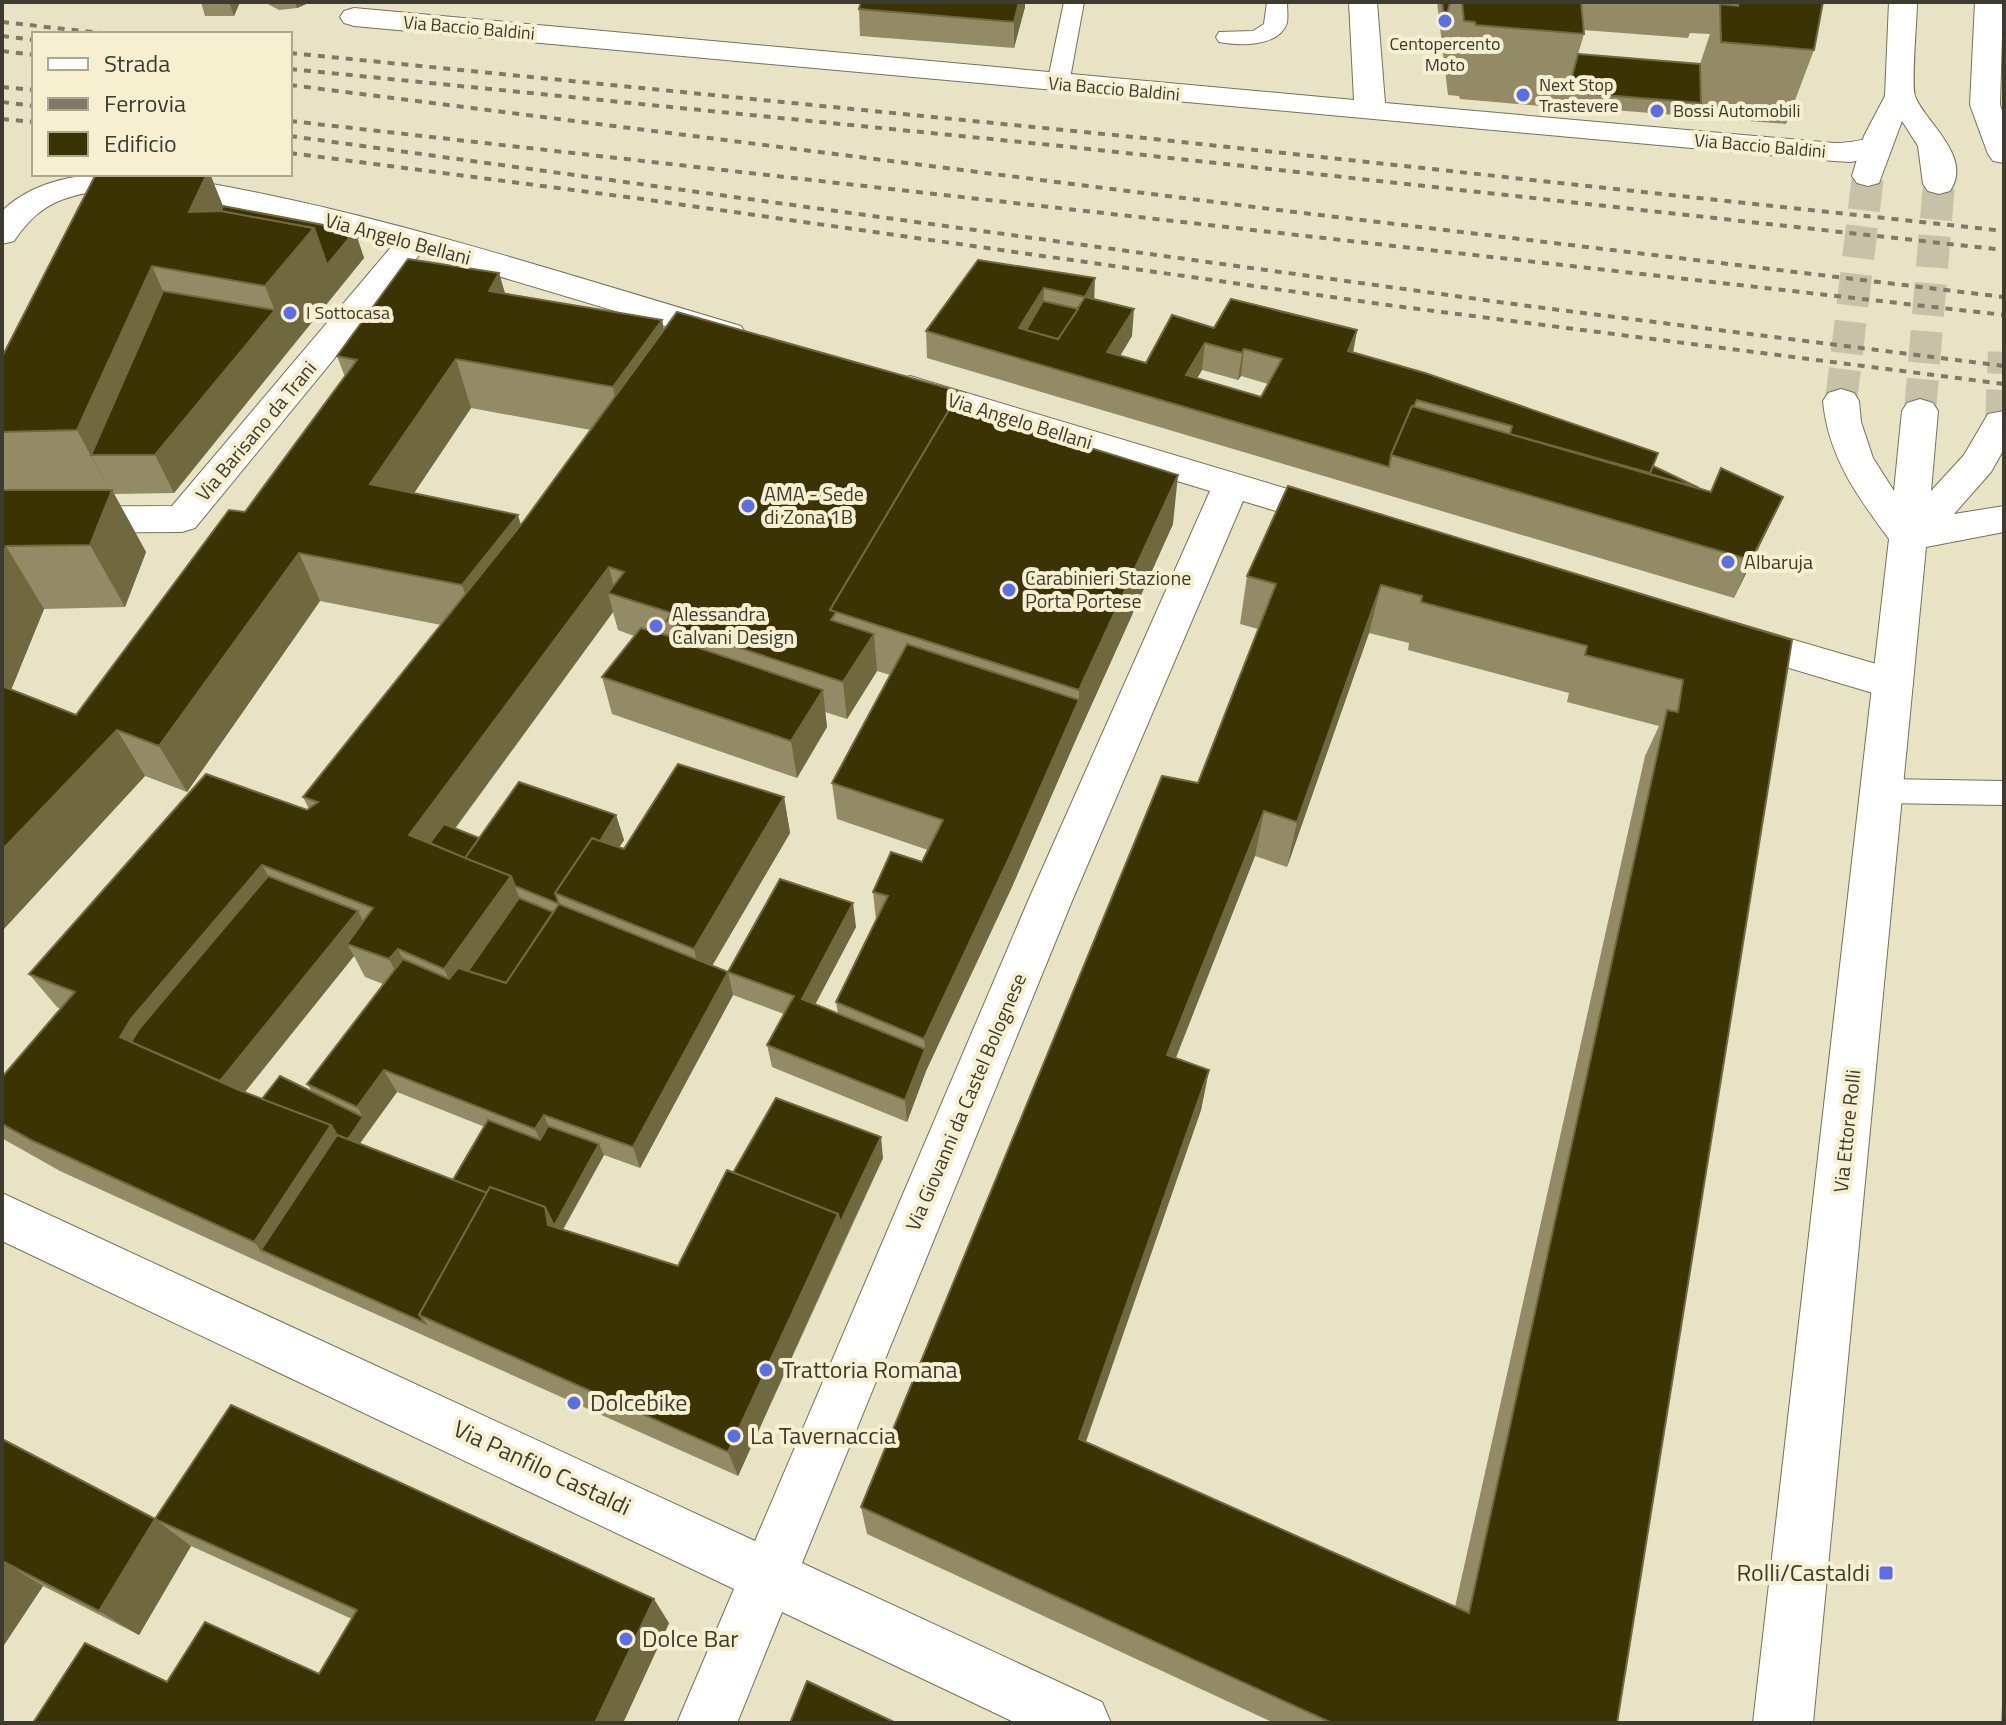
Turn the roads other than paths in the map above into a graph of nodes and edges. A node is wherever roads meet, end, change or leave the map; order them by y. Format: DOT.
graph roads {
  1 [pos="1074,2"];
  2 [pos="1277,2"];
  3 [pos="1363,2"];
  4 [pos="1903,2"];
  5 [pos="1989,2"];
  6 [pos="354,17"];
  7 [pos="1227,37"];
  8 [pos="1058,84"];
  9 [pos="1900,96"];
  10 [pos="1370,112"];
  11 [pos="1958,142"];
  12 [pos="2004,154"];
  13 [pos="93,184"];
  14 [pos="72,224"];
  15 [pos="2,234"];
  16 [pos="414,241"];
  17 [pos="762,344"];
  18 [pos="883,380"];
  19 [pos="1841,401"];
  20 [pos="2002,425"];
  21 [pos="1991,471"];
  22 [pos="1231,485"];
  23 [pos="2004,519"];
  24 [pos="2,520"];
  25 [pos="1366,526"];
  26 [pos="1909,539"];
  27 [pos="1694,626"];
  28 [pos="1893,684"];
  29 [pos="1883,791"];
  30 [pos="2004,793"];
  31 [pos="2,1216"];
  32 [pos="769,1575"];
  33 [pos="707,1723"];
  34 [pos="1081,1723"];
  35 [pos="1783,1723"];
  1 -- 8 [label="lane"];
  2 -- 7 [label="lane"];
  3 -- 10 [label="street"];
  4 -- 9 [label="street"];
  5 -- 11 [label="street"];
  6 -- 8 [label="street, Via Baccio Baldini"];
  8 -- 10 [label="street, Via Baccio Baldini"];
  9 -- 10 [label="street, Via Baccio Baldini"];
  9 -- 11 [label="street"];
  11 -- 12 [label="street"];
  13 -- 14 [label="street"];
  13 -- 15 [label="street, Via Angelo Bellani"];
  13 -- 16 [label="street, Via Angelo Bellani"];
  16 -- 17 [label="street, Via Angelo Bellani"];
  16 -- 24 [label="street, Via Barisano da Trani"];
  18 -- 22 [label="street, Via Angelo Bellani"];
  19 -- 26 [label="street"];
  20 -- 21 [label="street"];
  21 -- 26 [label="street"];
  21 -- 26 [label="street, Via Ettore Rolli"];
  22 -- 25 [label="street, Via Angelo Bellani"];
  22 -- 32 [label="street, Via Giovanni da Castel Bolognese"];
  23 -- 26 [label="street"];
  26 -- 28 [label="street, Via Ettore Rolli"];
  27 -- 28 [label="street"];
  28 -- 29 [label="street, Via Ettore Rolli"];
  29 -- 30 [label="lane"];
  29 -- 35 [label="street, Via Ettore Rolli"];
  31 -- 32 [label="street, Via Panfilo Castaldi"];
  32 -- 33 [label="street, Via Giovanni da Castel Bolognese"];
  32 -- 34 [label="street, Via Panfilo Castaldi"];
}
